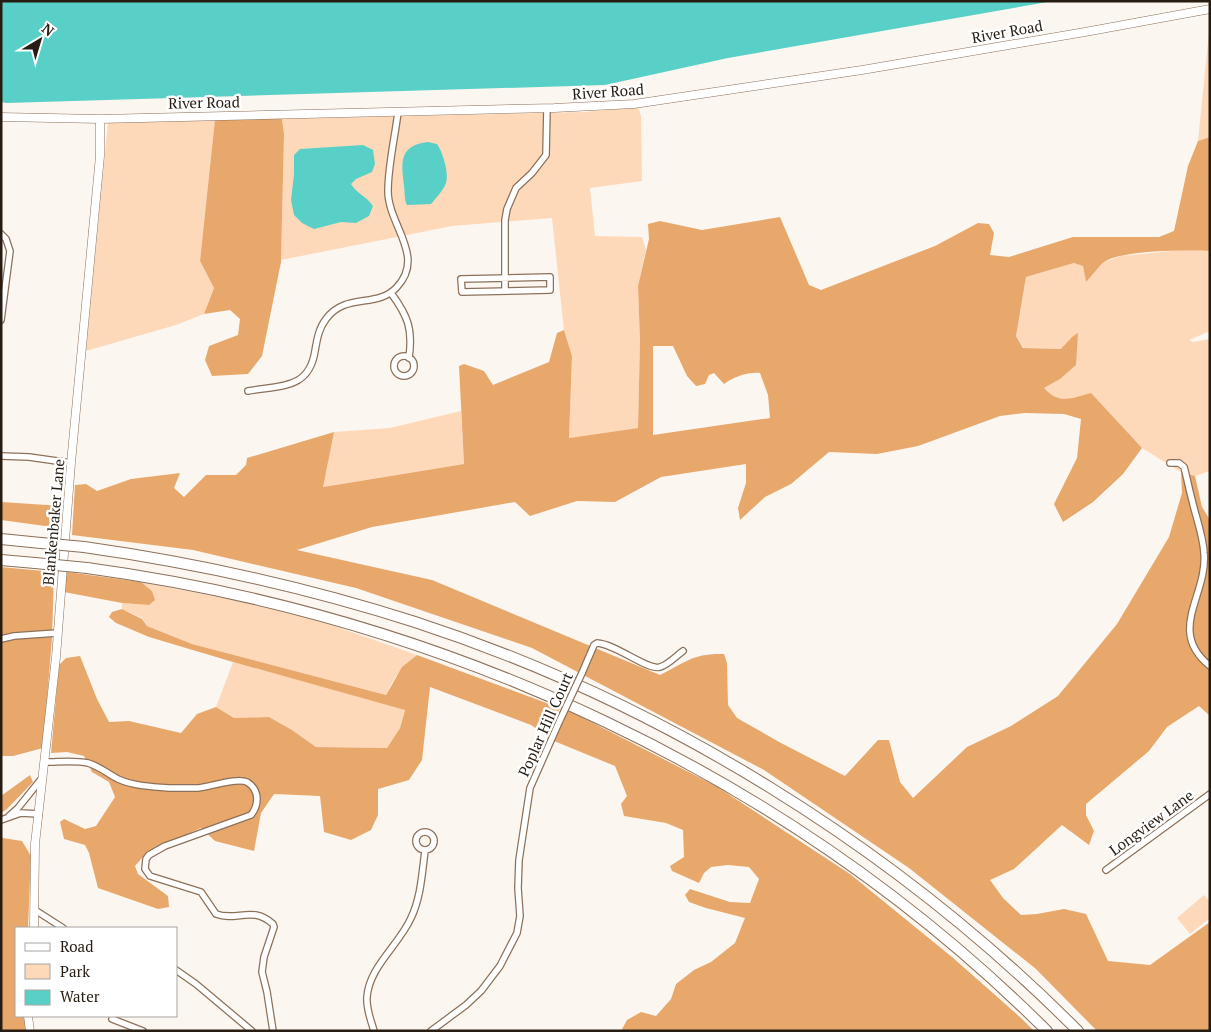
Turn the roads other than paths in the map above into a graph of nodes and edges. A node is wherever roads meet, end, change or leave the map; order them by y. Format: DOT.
graph roads {
  1 [pos="1210,8"];
  2 [pos="547,108"];
  3 [pos="398,112"];
  4 [pos="1,118"];
  5 [pos="100,119"];
  6 [pos="1,234"];
  7 [pos="505,278"];
  8 [pos="506,291"];
  9 [pos="391,293"];
  10 [pos="1,320"];
  11 [pos="409,358"];
  12 [pos="248,390"];
  13 [pos="1,456"];
  14 [pos="71,463"];
  15 [pos="1170,463"];
  16 [pos="1,540"];
  17 [pos="1,560"];
  18 [pos="57,633"];
  19 [pos="1,639"];
  20 [pos="683,651"];
  21 [pos="1210,666"];
  22 [pos="45,762"];
  23 [pos="43,777"];
  24 [pos="1210,794"];
  25 [pos="38,814"];
  26 [pos="9,816"];
  27 [pos="1,820"];
  28 [pos="425,851"];
  29 [pos="1106,870"];
  30 [pos="35,910"];
  31 [pos="34,927"];
  32 [pos="61,927"];
  33 [pos="178,971"];
  34 [pos="28,1017"];
  35 [pos="112,1019"];
  36 [pos="30,1031"];
  37 [pos="143,1031"];
  38 [pos="252,1031"];
  39 [pos="273,1031"];
  40 [pos="374,1031"];
  41 [pos="431,1031"];
  42 [pos="1047,1031"];
  43 [pos="1078,1031"];
  1 -- 2 [label="street, River Road"];
  2 -- 3 [label="street, River Road"];
  2 -- 7 [label="street"];
  3 -- 5 [label="street, River Road"];
  3 -- 9 [label="street"];
  4 -- 5 [label="street, River Road"];
  5 -- 14 [label="street, Blankenbaker Lane"];
  6 -- 10 [label="street"];
  7 -- 8 [label="street"];
  7 -- 8 [label="street"];
  7 -- 8 [label="street"];
  9 -- 11 [label="street"];
  9 -- 12 [label="street"];
  13 -- 14 [label="street"];
  14 -- 18 [label="street, Blankenbaker Lane"];
  15 -- 21 [label="street"];
  16 -- 43 [label="highway, bridge"];
  17 -- 42 [label="highway, bridge"];
  18 -- 19 [label="street"];
  18 -- 22 [label="street, Blankenbaker Lane"];
  20 -- 41 [label="street, Poplar Hill Court, bridge"];
  22 -- 23 [label="street, Blankenbaker Lane"];
  22 -- 39 [label="street"];
  23 -- 25 [label="street, Blankenbaker Lane"];
  23 -- 26 [label="street"];
  24 -- 29 [label="street, Longview Lane"];
  25 -- 26 [label="street"];
  25 -- 30 [label="street, Blankenbaker Lane"];
  26 -- 27 [label="street"];
  28 -- 40 [label="street"];
  30 -- 31 [label="street, Blankenbaker Lane"];
  30 -- 32 [label="street"];
  33 -- 38 [label="street"];
  34 -- 36 [label="street"];
  35 -- 37 [label="street"];
}
